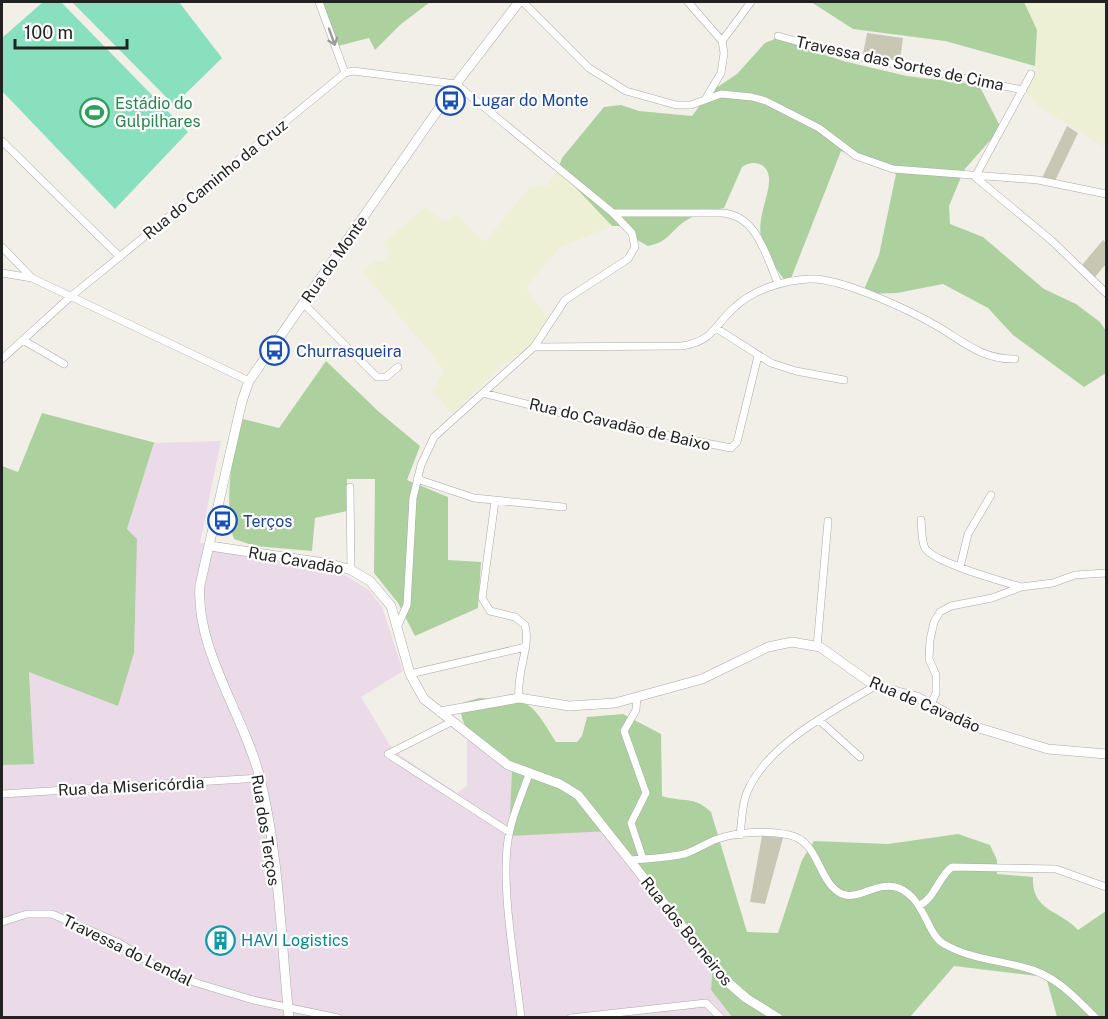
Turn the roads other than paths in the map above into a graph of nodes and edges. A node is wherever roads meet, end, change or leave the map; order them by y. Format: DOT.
graph roads {
  1 [pos="319,2"];
  2 [pos="521,2"];
  3 [pos="688,2"];
  4 [pos="751,2"];
  5 [pos="778,36"];
  6 [pos="722,41"];
  7 [pos="345,73"];
  8 [pos="1031,74"];
  9 [pos="456,84"];
  10 [pos="1023,90"];
  11 [pos="706,98"];
  12 [pos="2,141"];
  13 [pos="975,177"];
  14 [pos="1107,194"];
  15 [pos="613,213"];
  16 [pos="2,247"];
  17 [pos="120,257"];
  18 [pos="2,273"];
  19 [pos="32,278"];
  20 [pos="777,283"];
  21 [pos="1107,293"];
  22 [pos="69,298"];
  23 [pos="303,303"];
  24 [pos="716,328"];
  25 [pos="23,340"];
  26 [pos="534,347"];
  27 [pos="758,356"];
  28 [pos="2,359"];
  29 [pos="1015,359"];
  30 [pos="64,364"];
  31 [pos="398,367"];
  32 [pos="844,380"];
  33 [pos="249,381"];
  34 [pos="483,393"];
  35 [pos="417,479"];
  36 [pos="350,487"];
  37 [pos="991,495"];
  38 [pos="495,501"];
  39 [pos="563,507"];
  40 [pos="921,520"];
  41 [pos="828,521"];
  42 [pos="210,546"];
  43 [pos="960,567"];
  44 [pos="351,570"];
  45 [pos="1107,573"];
  46 [pos="1021,587"];
  47 [pos="398,625"];
  48 [pos="817,646"];
  49 [pos="526,647"];
  50 [pos="410,674"];
  51 [pos="875,686"];
  52 [pos="637,697"];
  53 [pos="519,698"];
  54 [pos="931,705"];
  55 [pos="440,712"];
  56 [pos="819,720"];
  57 [pos="453,721"];
  58 [pos="1107,754"];
  59 [pos="860,757"];
  60 [pos="529,774"];
  61 [pos="260,778"];
  62 [pos="2,794"];
  63 [pos="509,832"];
  64 [pos="740,835"];
  65 [pos="643,859"];
  66 [pos="629,860"];
  67 [pos="1107,886"];
  68 [pos="920,905"];
  69 [pos="2,922"];
  70 [pos="289,1012"];
  71 [pos="338,1017"];
  72 [pos="521,1017"];
  73 [pos="571,1017"];
  74 [pos="722,1017"];
  75 [pos="778,1017"];
  76 [pos="1096,1017"];
  1 -- 7 [label="street, one-way"];
  2 -- 9 [label="street, Rua do Monte"];
  2 -- 11 [label="street"];
  3 -- 6 [label="street"];
  4 -- 6 [label="street"];
  5 -- 10 [label="street, Travessa das Sortes de Cima"];
  6 -- 11 [label="street"];
  7 -- 9 [label="street"];
  7 -- 17 [label="street, Rua do Caminho da Cruz"];
  8 -- 10 [label="street"];
  9 -- 15 [label="street"];
  9 -- 23 [label="street, Rua do Monte"];
  10 -- 13 [label="street"];
  11 -- 13 [label="street"];
  12 -- 17 [label="street"];
  13 -- 14 [label="street"];
  13 -- 21 [label="street"];
  15 -- 20 [label="street"];
  15 -- 26 [label="street"];
  16 -- 19 [label="street"];
  17 -- 22 [label="street, Rua do Caminho da Cruz"];
  18 -- 19 [label="street"];
  19 -- 22 [label="street"];
  20 -- 24 [label="street"];
  20 -- 29 [label="street"];
  22 -- 25 [label="street, Rua do Caminho da Cruz"];
  22 -- 33 [label="street"];
  23 -- 31 [label="street"];
  23 -- 33 [label="street, Rua do Monte"];
  24 -- 26 [label="street"];
  24 -- 27 [label="street"];
  25 -- 28 [label="street, Rua do Caminho da Cruz"];
  25 -- 30 [label="street"];
  26 -- 34 [label="street"];
  27 -- 32 [label="street"];
  27 -- 34 [label="street, Rua do Cavadão de Baixo"];
  33 -- 42 [label="street, Rua do Monte"];
  34 -- 35 [label="street"];
  35 -- 38 [label="street"];
  35 -- 47 [label="street"];
  36 -- 44 [label="street"];
  37 -- 43 [label="street"];
  38 -- 39 [label="street"];
  38 -- 49 [label="street"];
  40 -- 43 [label="street"];
  41 -- 48 [label="street"];
  42 -- 44 [label="street, Rua Cavadão"];
  42 -- 61 [label="street, Rua dos Terços"];
  43 -- 46 [label="street"];
  44 -- 47 [label="street, Rua Cavadão"];
  45 -- 46 [label="street"];
  46 -- 54 [label="street"];
  47 -- 50 [label="street, Rua Cavadão"];
  48 -- 51 [label="street, Rua de Cavadão"];
  48 -- 52 [label="street, Rua de Cavadão"];
  49 -- 50 [label="street"];
  49 -- 53 [label="street"];
  50 -- 55 [label="street, Rua Cavadão"];
  51 -- 54 [label="street, Rua de Cavadão"];
  51 -- 56 [label="street"];
  52 -- 53 [label="street, Rua de Cavadão"];
  52 -- 65 [label="street"];
  53 -- 55 [label="street, Rua de Cavadão"];
  54 -- 58 [label="street, Rua de Cavadão"];
  55 -- 57 [label="street, Rua Cavadão"];
  56 -- 59 [label="street"];
  56 -- 64 [label="street"];
  57 -- 60 [label="street, Rua Cavadão"];
  57 -- 63 [label="street"];
  60 -- 63 [label="street"];
  60 -- 66 [label="street, Rua dos Borneiros"];
  61 -- 62 [label="street, Rua da Misericórdia"];
  61 -- 70 [label="street, Rua dos Terços"];
  63 -- 72 [label="street"];
  64 -- 65 [label="street"];
  64 -- 68 [label="street"];
  65 -- 66 [label="street"];
  66 -- 75 [label="street, Rua dos Borneiros"];
  67 -- 68 [label="street"];
  68 -- 76 [label="street"];
  69 -- 70 [label="street, Travessa do Lendal"];
  70 -- 71 [label="street, Travessa do Lendal"];
  73 -- 74 [label="street"];
}
